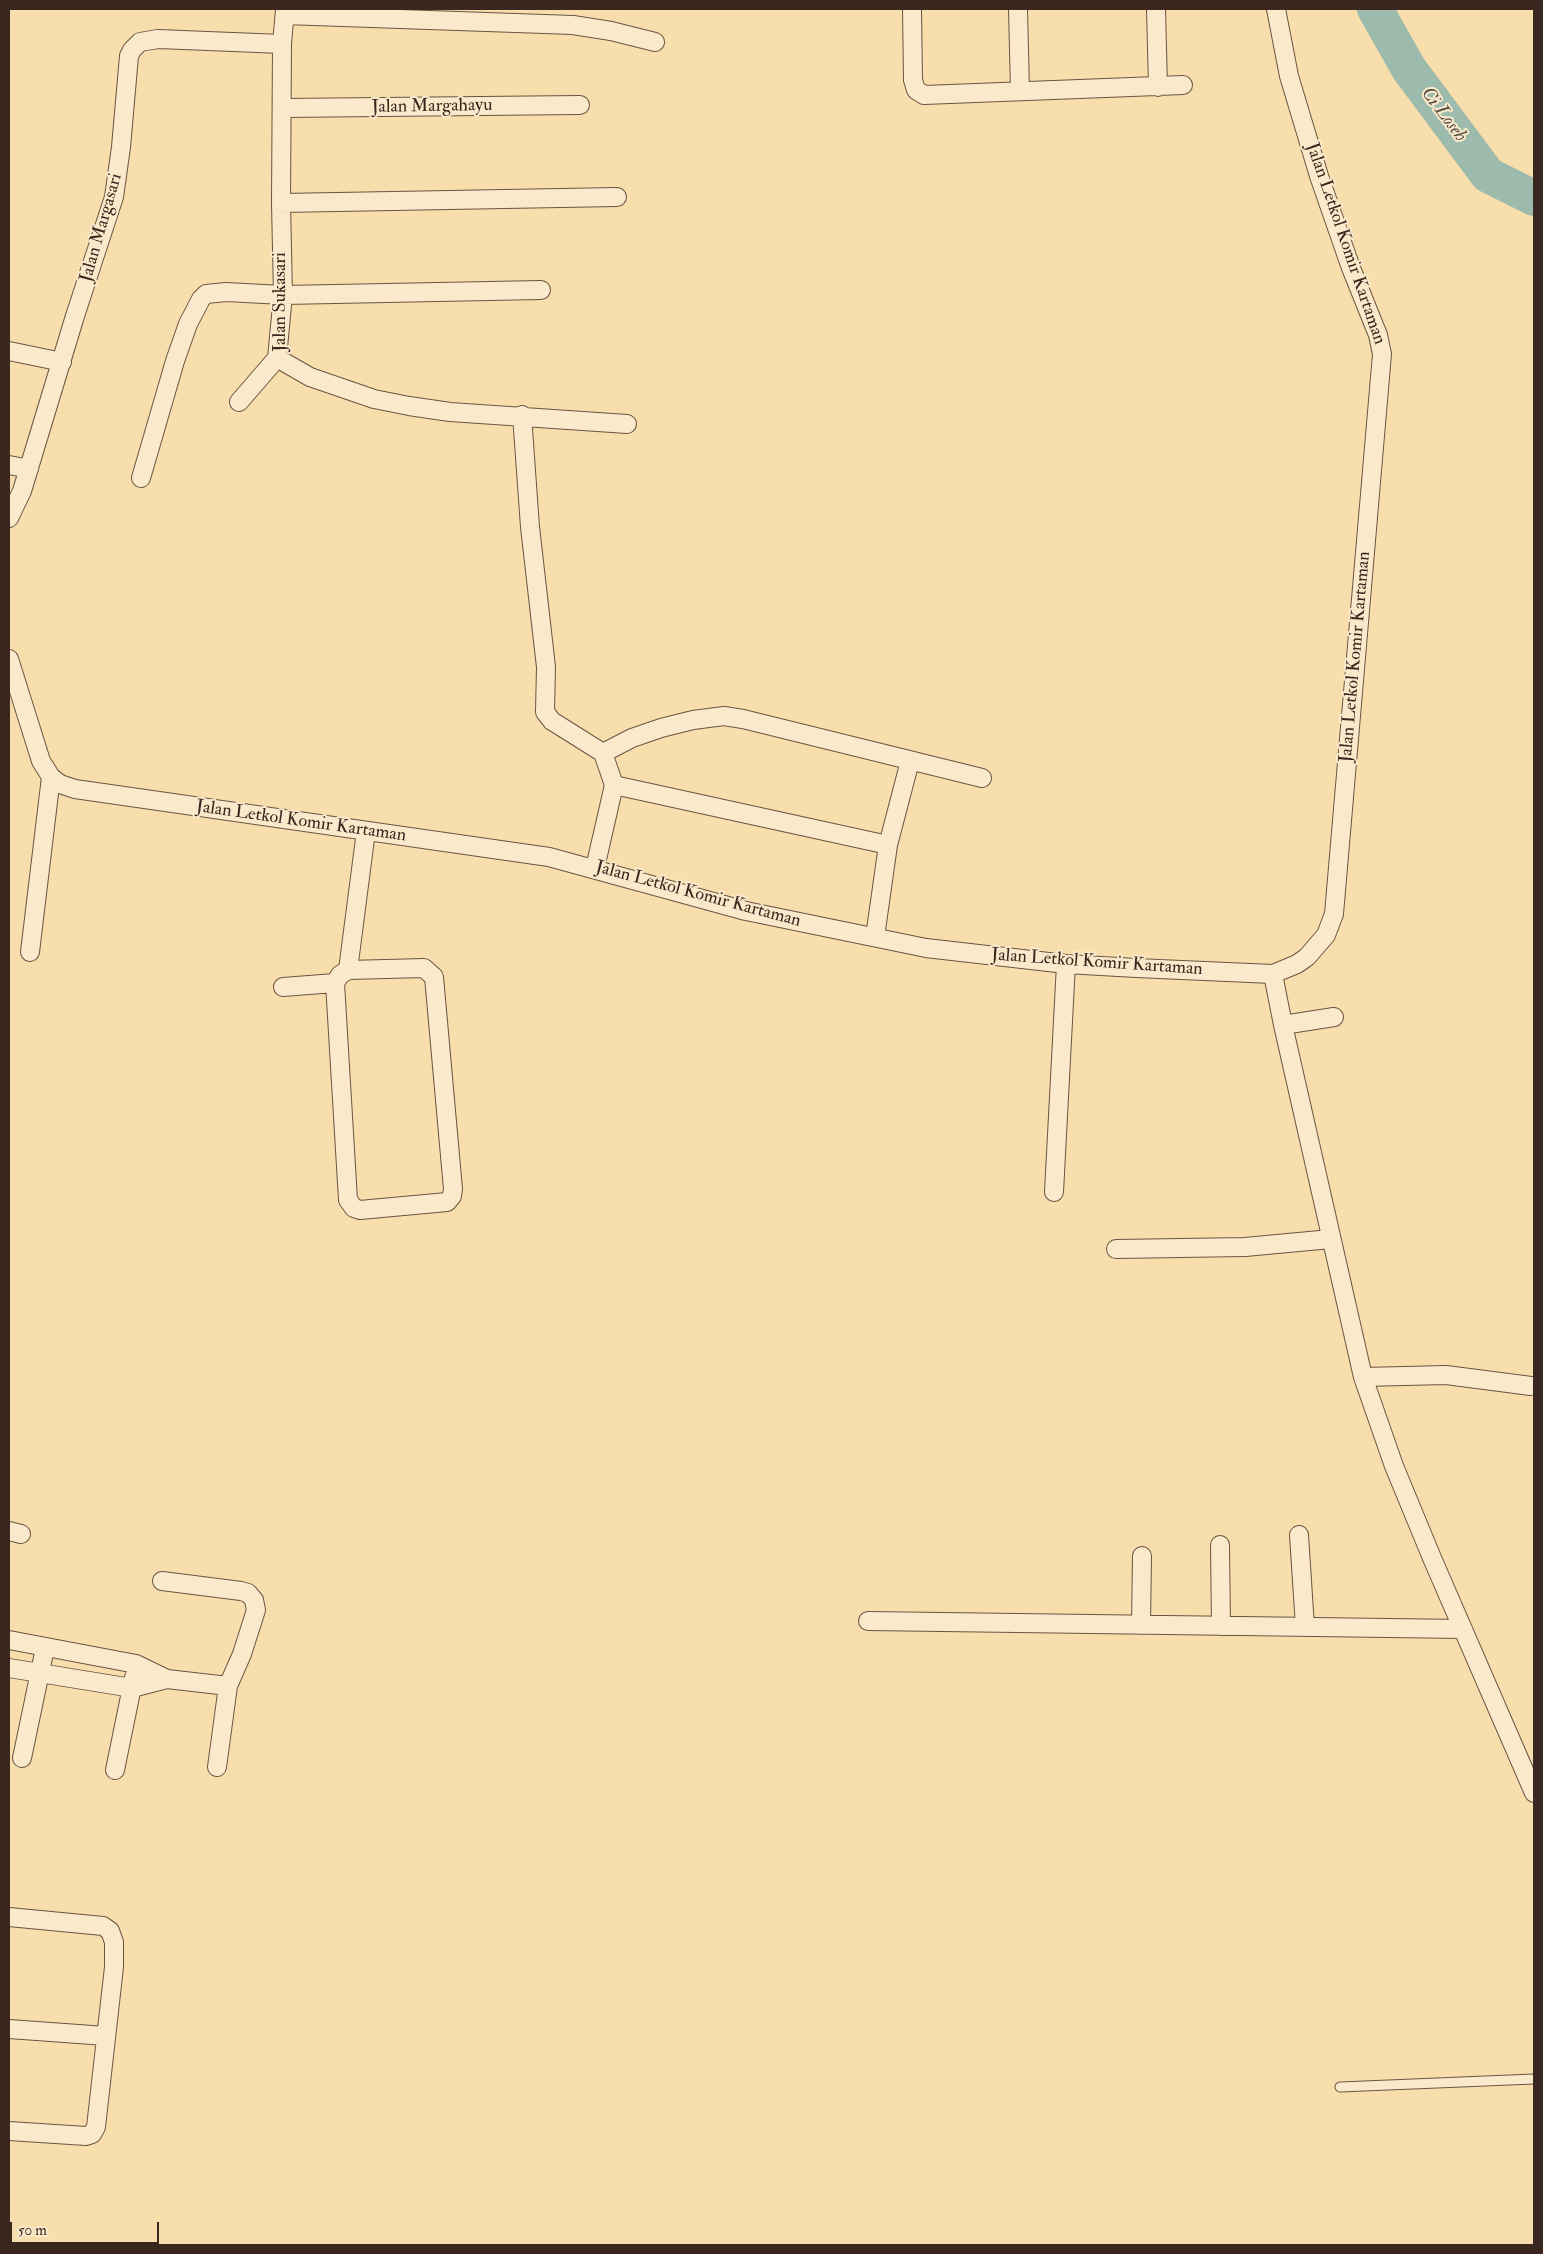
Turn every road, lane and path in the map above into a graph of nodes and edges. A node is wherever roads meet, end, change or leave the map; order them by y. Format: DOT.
graph roads {
  1 [pos="912,9"];
  2 [pos="1018,9"];
  3 [pos="1156,9"];
  4 [pos="1276,9"];
  5 [pos="285,12"];
  6 [pos="655,42"];
  7 [pos="282,44"];
  8 [pos="1184,85"];
  9 [pos="1158,87"];
  10 [pos="1020,91"];
  11 [pos="580,105"];
  12 [pos="283,108"];
  13 [pos="617,197"];
  14 [pos="281,203"];
  15 [pos="541,290"];
  16 [pos="283,295"];
  17 [pos="9,351"];
  18 [pos="277,358"];
  19 [pos="62,362"];
  20 [pos="238,402"];
  21 [pos="522,415"];
  22 [pos="627,424"];
  23 [pos="9,465"];
  24 [pos="29,469"];
  25 [pos="141,478"];
  26 [pos="9,518"];
  27 [pos="9,659"];
  28 [pos="603,753"];
  29 [pos="910,762"];
  30 [pos="51,777"];
  31 [pos="982,778"];
  32 [pos="614,785"];
  33 [pos="366,831"];
  34 [pos="888,845"];
  35 [pos="595,868"];
  36 [pos="875,937"];
  37 [pos="30,952"];
  38 [pos="1066,964"];
  39 [pos="348,970"];
  40 [pos="1273,974"];
  41 [pos="335,983"];
  42 [pos="283,987"];
  43 [pos="1334,1017"];
  44 [pos="1283,1025"];
  45 [pos="1054,1192"];
  46 [pos="1331,1239"];
  47 [pos="1116,1249"];
  48 [pos="1363,1377"];
  49 [pos="1532,1386"];
  50 [pos="1299,1535"];
  51 [pos="1220,1544"];
  52 [pos="1142,1556"];
  53 [pos="162,1581"];
  54 [pos="868,1621"];
  55 [pos="1141,1625"];
  56 [pos="1221,1626"];
  57 [pos="1305,1627"];
  58 [pos="1463,1629"];
  59 [pos="9,1640"];
  60 [pos="46,1648"];
  61 [pos="136,1664"];
  62 [pos="9,1668"];
  63 [pos="41,1675"];
  64 [pos="167,1679"];
  65 [pos="228,1686"];
  66 [pos="132,1688"];
  67 [pos="22,1758"];
  68 [pos="216,1767"];
  69 [pos="115,1770"];
  70 [pos="1534,1793"];
  71 [pos="9,1917"];
  72 [pos="9,2029"];
  73 [pos="106,2036"];
  74 [pos="1534,2079"];
  75 [pos="1340,2087"];
  76 [pos="9,2131"];
  1 -- 10 [label="street"];
  2 -- 10 [label="street"];
  3 -- 9 [label="street"];
  4 -- 40 [label="street, Jalan Letkol Komir Kartaman"];
  5 -- 6 [label="street"];
  5 -- 7 [label="street, Jalan Sukasari"];
  7 -- 12 [label="street, Jalan Sukasari"];
  7 -- 19 [label="street, Jalan Margasari"];
  8 -- 9 [label="street"];
  9 -- 10 [label="street"];
  11 -- 12 [label="street, Jalan Margahayu"];
  12 -- 14 [label="street, Jalan Sukasari"];
  13 -- 14 [label="street"];
  14 -- 16 [label="street, Jalan Sukasari"];
  15 -- 16 [label="street"];
  16 -- 18 [label="street, Jalan Sukasari"];
  16 -- 25 [label="street"];
  17 -- 19 [label="street"];
  18 -- 20 [label="street"];
  18 -- 21 [label="street, Jalan Sukasari"];
  19 -- 24 [label="street, Jalan Margasari"];
  21 -- 22 [label="street, Jalan Sukasari"];
  21 -- 28 [label="street"];
  23 -- 24 [label="street"];
  24 -- 26 [label="street, Jalan Margasari"];
  27 -- 30 [label="street"];
  28 -- 29 [label="street"];
  28 -- 32 [label="street"];
  29 -- 31 [label="street"];
  29 -- 34 [label="street"];
  30 -- 33 [label="street, Jalan Letkol Komir Kartaman"];
  30 -- 37 [label="street"];
  32 -- 34 [label="street"];
  32 -- 35 [label="street"];
  33 -- 35 [label="street, Jalan Letkol Komir Kartaman"];
  33 -- 39 [label="street"];
  34 -- 36 [label="street"];
  35 -- 36 [label="street, Jalan Letkol Komir Kartaman"];
  36 -- 38 [label="street, Jalan Letkol Komir Kartaman"];
  38 -- 40 [label="street, Jalan Letkol Komir Kartaman"];
  38 -- 45 [label="street"];
  39 -- 41 [label="street"];
  39 -- 41 [label="street"];
  40 -- 44 [label="street"];
  41 -- 42 [label="street"];
  43 -- 44 [label="street"];
  44 -- 46 [label="street"];
  46 -- 47 [label="street"];
  46 -- 48 [label="street"];
  48 -- 49 [label="street"];
  48 -- 58 [label="street"];
  50 -- 57 [label="street"];
  51 -- 56 [label="street"];
  52 -- 55 [label="street"];
  53 -- 65 [label="street"];
  54 -- 55 [label="street"];
  55 -- 56 [label="street"];
  56 -- 57 [label="street"];
  57 -- 58 [label="street"];
  58 -- 70 [label="street"];
  59 -- 60 [label="street"];
  60 -- 61 [label="street"];
  60 -- 63 [label="street"];
  61 -- 64 [label="street"];
  61 -- 66 [label="street"];
  62 -- 63 [label="street"];
  63 -- 66 [label="street"];
  63 -- 67 [label="street"];
  64 -- 65 [label="street"];
  64 -- 66 [label="street"];
  65 -- 68 [label="street"];
  66 -- 69 [label="street"];
  71 -- 73 [label="street"];
  72 -- 73 [label="street"];
  73 -- 76 [label="street"];
  74 -- 75 [label="lane"];
}
